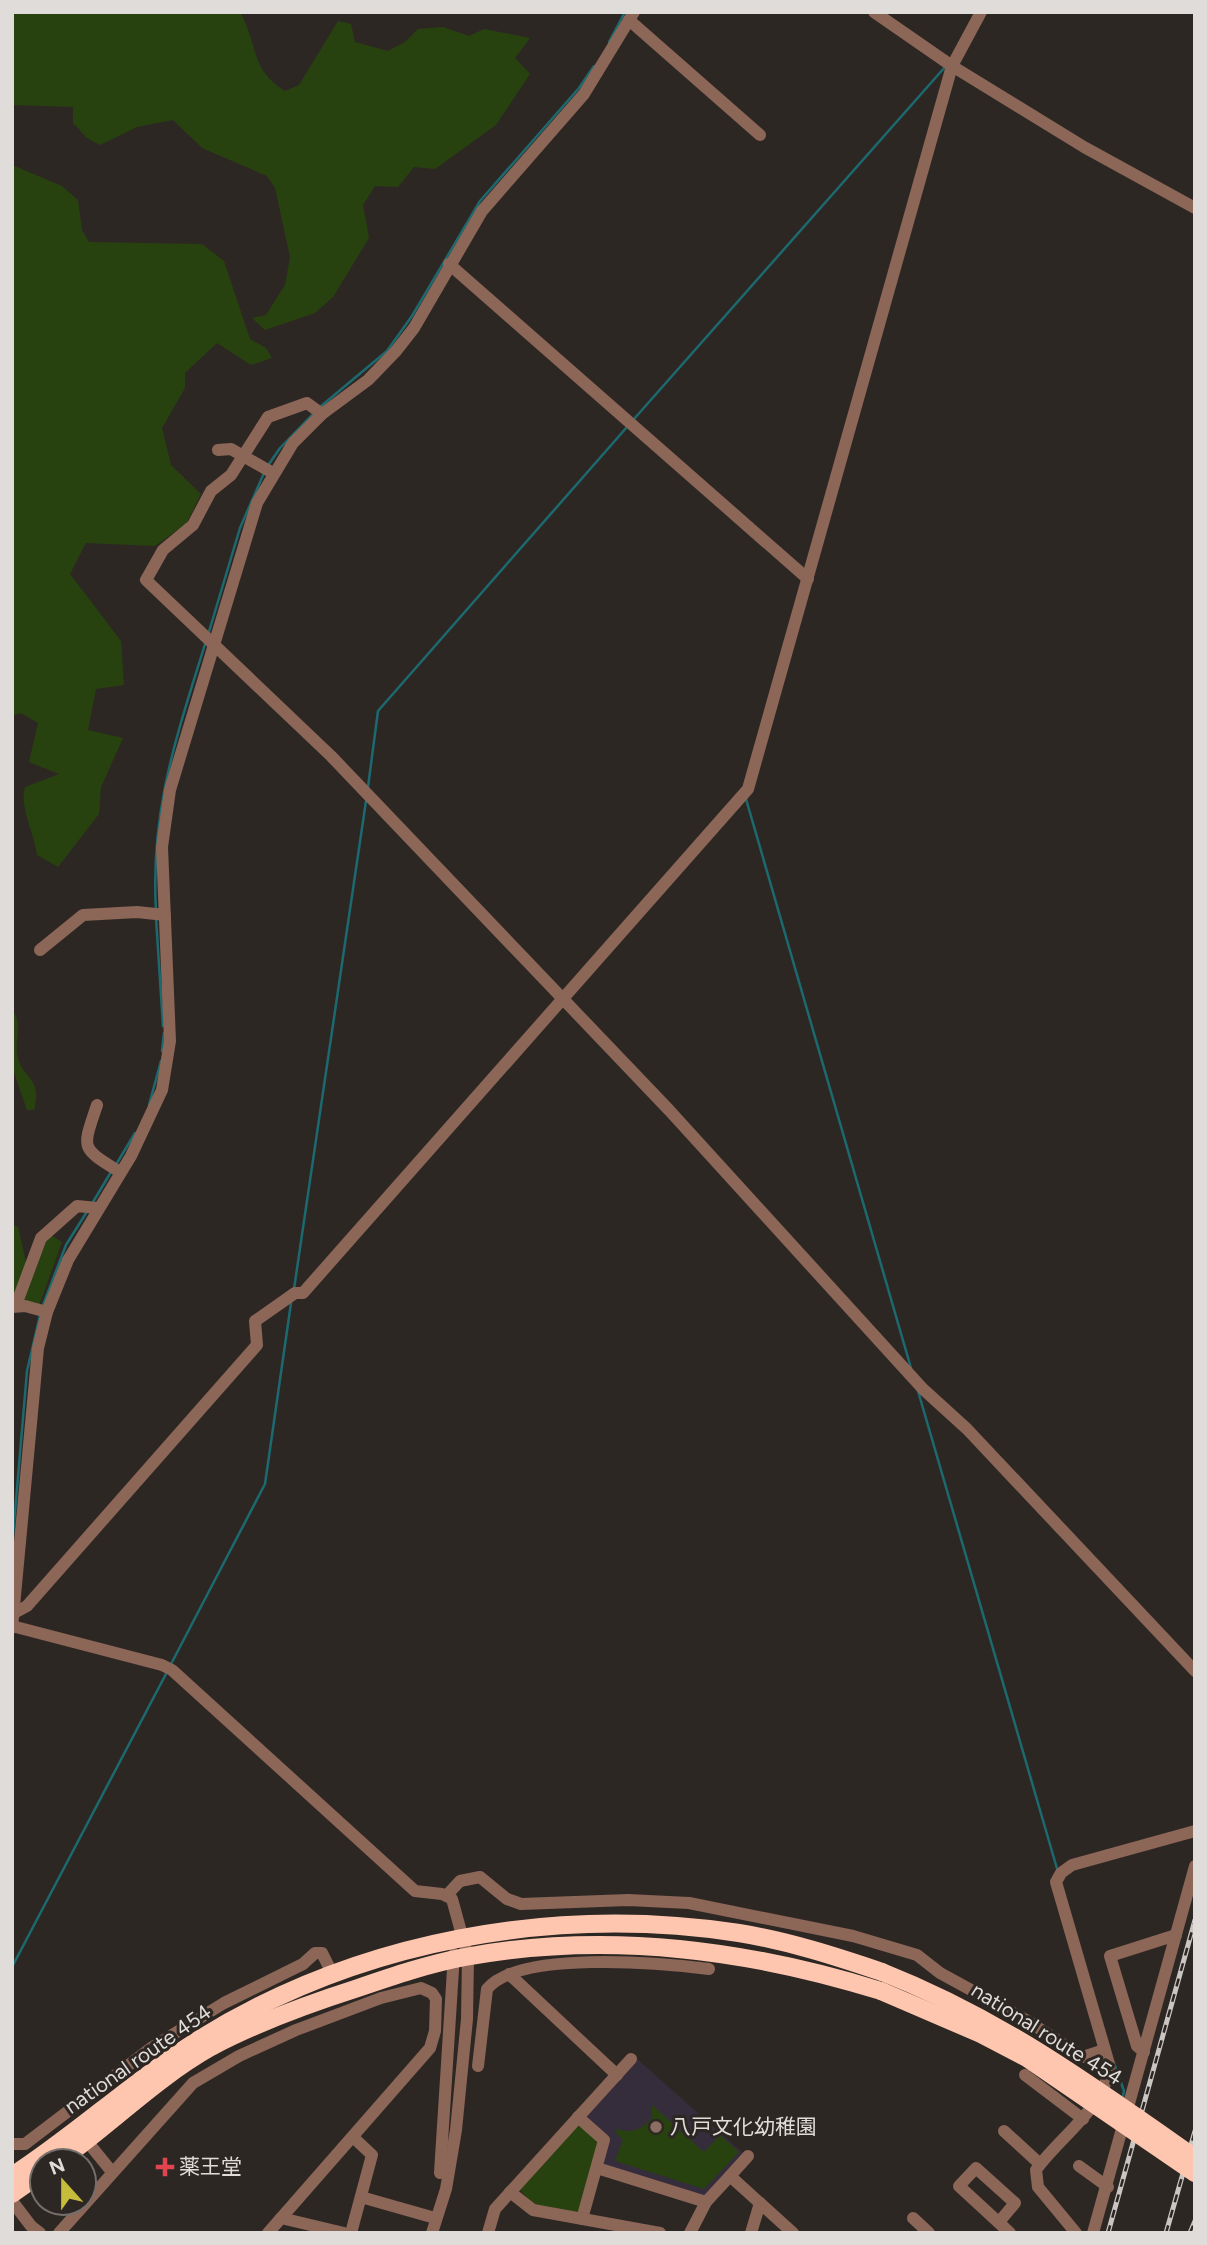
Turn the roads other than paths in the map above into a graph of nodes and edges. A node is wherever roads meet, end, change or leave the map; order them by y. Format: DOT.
graph roads {
  1 [pos="874,12"];
  2 [pos="981,12"];
  3 [pos="632,16"];
  4 [pos="952,66"];
  5 [pos="760,135"];
  6 [pos="1195,208"];
  7 [pos="449,264"];
  8 [pos="322,414"];
  9 [pos="218,450"];
  10 [pos="243,456"];
  11 [pos="273,473"];
  12 [pos="808,579"];
  13 [pos="214,642"];
  14 [pos="165,915"];
  15 [pos="40,950"];
  16 [pos="564,1000"];
  17 [pos="97,1105"];
  18 [pos="120,1172"];
  19 [pos="97,1208"];
  20 [pos="14,1306"];
  21 [pos="47,1312"];
  22 [pos="13,1623"];
  23 [pos="1195,1671"];
  24 [pos="1195,1831"];
  25 [pos="1195,1866"];
  26 [pos="447,1895"];
  27 [pos="1176,1935"];
  28 [pos="460,1938"];
  29 [pos="459,1958"];
  30 [pos="709,1969"];
  31 [pos="509,1974"];
  32 [pos="333,1975"];
  33 [pos="1104,2050"];
  34 [pos="1144,2052"];
  35 [pos="631,2059"];
  36 [pos="478,2066"];
  37 [pos="617,2075"];
  38 [pos="1025,2075"];
  39 [pos="578,2117"];
  40 [pos="1083,2119"];
  41 [pos="1004,2132"];
  42 [pos="354,2138"];
  43 [pos="86,2140"];
  44 [pos="12,2144"];
  45 [pos="77,2147"];
  46 [pos="748,2156"];
  47 [pos="1195,2158"];
  48 [pos="1040,2164"];
  49 [pos="1079,2166"];
  50 [pos="597,2168"];
  51 [pos="112,2172"];
  52 [pos="1195,2173"];
  53 [pos="12,2176"];
  54 [pos="730,2176"];
  55 [pos="28,2183"];
  56 [pos="1108,2187"];
  57 [pos="510,2192"];
  58 [pos="12,2194"];
  59 [pos="362,2197"];
  60 [pos="12,2201"];
  61 [pos="706,2202"];
  62 [pos="760,2203"];
  63 [pos="281,2218"];
  64 [pos="435,2218"];
  65 [pos="913,2218"];
  66 [pos="582,2219"];
  67 [pos="999,2222"];
  68 [pos="40,2233"];
  69 [pos="59,2233"];
  70 [pos="268,2233"];
  71 [pos="344,2233"];
  72 [pos="351,2233"];
  73 [pos="432,2233"];
  74 [pos="488,2233"];
  75 [pos="660,2233"];
  76 [pos="690,2233"];
  77 [pos="751,2233"];
  78 [pos="793,2233"];
  79 [pos="929,2233"];
  80 [pos="1010,2233"];
  81 [pos="1076,2233"];
  82 [pos="1093,2233"];
  1 -- 4 [label="street"];
  2 -- 4 [label="street"];
  3 -- 5 [label="street"];
  3 -- 7 [label="street"];
  4 -- 6 [label="street"];
  4 -- 12 [label="street"];
  7 -- 8 [label="street"];
  7 -- 12 [label="street"];
  8 -- 10 [label="street"];
  8 -- 11 [label="street"];
  9 -- 10 [label="street"];
  10 -- 11 [label="street"];
  10 -- 13 [label="street"];
  11 -- 13 [label="street"];
  12 -- 16 [label="street"];
  13 -- 14 [label="street"];
  13 -- 16 [label="street"];
  14 -- 15 [label="street"];
  14 -- 18 [label="street"];
  16 -- 22 [label="street"];
  16 -- 23 [label="street"];
  17 -- 18 [label="street"];
  18 -- 19 [label="street"];
  19 -- 20 [label="street"];
  19 -- 21 [label="street"];
  20 -- 21 [label="street"];
  21 -- 22 [label="street"];
  22 -- 26 [label="street"];
  24 -- 33 [label="street"];
  25 -- 27 [label="street"];
  26 -- 28 [label="street"];
  26 -- 33 [label="street"];
  27 -- 34 [label="street"];
  27 -- 34 [label="street"];
  28 -- 29 [label="street"];
  28 -- 32 [label="highway, national route 454"];
  28 -- 47 [label="highway, national route 454, bridge"];
  29 -- 43 [label="highway, national route 454"];
  29 -- 52 [label="highway, national route 454, bridge"];
  29 -- 64 [label="street"];
  30 -- 31 [label="street"];
  31 -- 36 [label="street"];
  31 -- 37 [label="street"];
  32 -- 44 [label="street"];
  32 -- 53 [label="highway, national route 454"];
  33 -- 40 [label="street"];
  34 -- 56 [label="street"];
  35 -- 37 [label="street"];
  37 -- 39 [label="street"];
  38 -- 40 [label="street"];
  39 -- 50 [label="street"];
  39 -- 57 [label="street"];
  40 -- 48 [label="street"];
  41 -- 48 [label="street"];
  42 -- 51 [label="street"];
  42 -- 59 [label="street"];
  42 -- 63 [label="street"];
  43 -- 45 [label="highway, national route 454"];
  43 -- 51 [label="street"];
  46 -- 54 [label="street"];
  48 -- 81 [label="street"];
  49 -- 56 [label="street"];
  50 -- 61 [label="street"];
  50 -- 66 [label="street"];
  51 -- 69 [label="street"];
  54 -- 61 [label="street"];
  54 -- 62 [label="street"];
  55 -- 58 [label="highway"];
  56 -- 82 [label="street"];
  57 -- 66 [label="street"];
  57 -- 74 [label="street"];
  59 -- 64 [label="street"];
  59 -- 72 [label="street"];
  60 -- 68 [label="street"];
  61 -- 76 [label="street"];
  62 -- 77 [label="street"];
  62 -- 78 [label="street"];
  63 -- 70 [label="street"];
  63 -- 71 [label="street"];
  64 -- 73 [label="street"];
  65 -- 79 [label="street"];
  66 -- 75 [label="street"];
  67 -- 67 [label="street"];
  67 -- 80 [label="street"];
}
